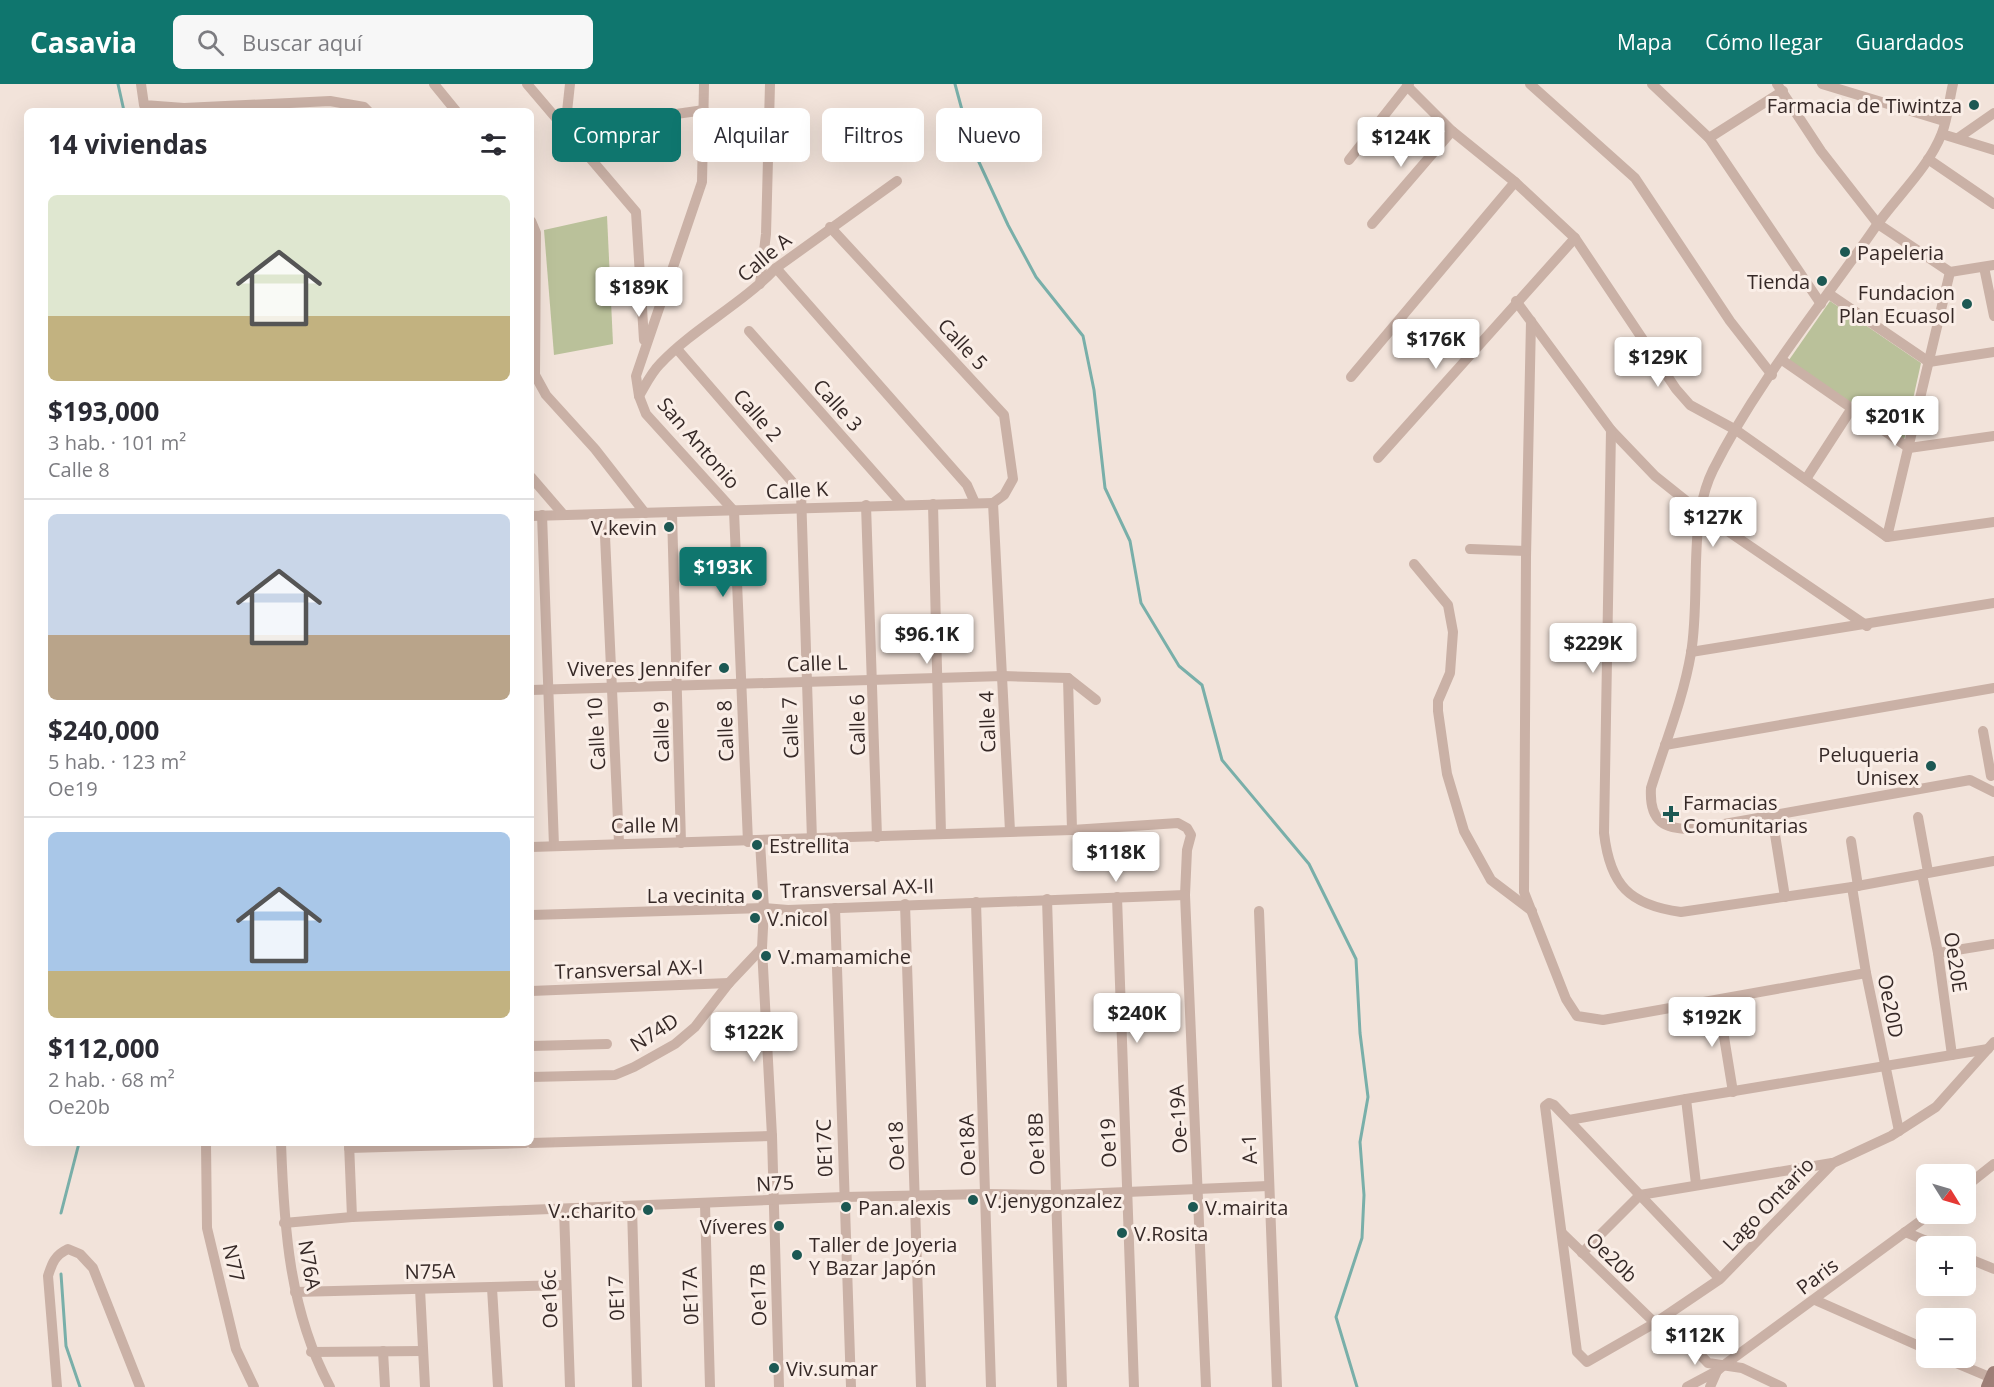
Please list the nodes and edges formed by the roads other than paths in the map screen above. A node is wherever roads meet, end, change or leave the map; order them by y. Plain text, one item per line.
1 (141, 84) edge
2 (434, 84) edge
3 (527, 84) edge
4 (570, 84) edge
5 (705, 84) edge
6 (770, 84) edge
7 (1530, 84) edge
8 (1652, 84) edge
9 (1822, 84) edge
10 (1953, 84) edge
11 (1408, 85) edge
12 (1780, 88) edge
13 (330, 106) edge
14 (174, 108) edge
15 (277, 108) edge
16 (365, 108) edge
17 (454, 108) edge
18 (567, 108) edge
19 (704, 108) edge
20 (1994, 113) edge
21 (552, 114) edge
22 (1944, 121) junction
23 (1452, 131) junction
24 (1942, 134) junction
25 (1709, 138) junction
26 (1958, 138) junction
27 (1994, 150) edge
28 (1928, 159) junction
29 (1348, 160) dead end
30 (593, 162) edge
31 (703, 162) edge
32 (897, 181) dead end
33 (1515, 182) junction
34 (1994, 204) edge
35 (1372, 224) dead end
36 (1878, 224) junction
37 (830, 227) junction
38 (534, 228) edge
39 (1575, 238) junction
40 (1989, 266) edge
41 (776, 268) junction
42 (1950, 272) junction
43 (760, 285) junction
44 (1829, 294) junction
45 (1516, 301) junction
46 (1821, 304) junction
47 (1994, 316) edge
48 (1531, 321) junction
49 (534, 328) edge
50 (749, 331) dead end
51 (644, 346) junction
52 (677, 349) junction
53 (1994, 352) edge
54 (641, 358) junction
55 (1782, 360) junction
56 (1929, 363) junction
57 (658, 366) junction
58 (1772, 375) junction
59 (534, 377) edge
60 (1351, 377) dead end
61 (639, 396) junction
62 (1852, 408) junction
63 (1611, 430) junction
64 (1736, 430) junction
65 (1994, 436) edge
66 (1910, 448) junction
67 (1378, 458) dead end
68 (1806, 479) junction
69 (534, 480) edge
70 (901, 503) junction
71 (975, 503) junction
72 (993, 503) junction
73 (933, 504) junction
74 (866, 505) junction
75 (801, 508) junction
76 (734, 511) junction
77 (1700, 512) junction
78 (562, 513) junction
79 (645, 513) junction
80 (672, 513) junction
81 (604, 514) junction
82 (537, 516) edge
83 (1994, 522) edge
84 (1887, 537) junction
85 (1470, 549) dead end
86 (1526, 550) junction
87 (1414, 564) dead end
88 (1994, 603) edge
89 (1867, 626) junction
90 (1691, 652) junction
91 (1003, 676) junction
92 (1068, 678) junction
93 (874, 679) junction
94 (936, 679) junction
95 (741, 682) junction
96 (807, 683) junction
97 (678, 685) junction
98 (611, 687) junction
99 (1994, 688) edge
100 (547, 689) junction
101 (534, 690) edge
102 (1096, 700) dead end
103 (1983, 731) dead end
104 (1665, 745) junction
105 (1992, 776) edge
106 (1970, 780) junction
107 (1994, 792) edge
108 (1772, 816) junction
109 (1918, 817) dead end
110 (1072, 830) junction
111 (1010, 831) junction
112 (941, 834) junction
113 (877, 837) junction
114 (812, 840) junction
115 (1851, 841) dead end
116 (748, 842) junction
117 (760, 842) junction
118 (620, 843) junction
119 (681, 843) junction
120 (554, 846) junction
121 (534, 848) edge
122 (1994, 861) edge
123 (1925, 873) junction
124 (1855, 886) junction
125 (1185, 895) junction
126 (1117, 897) junction
127 (1785, 897) junction
128 (1047, 899) junction
129 (976, 902) junction
130 (905, 904) junction
131 (764, 908) junction
132 (835, 908) junction
133 (1259, 911) dead end
134 (1532, 911) junction
135 (534, 915) edge
136 (1994, 944) edge
137 (762, 948) junction
138 (1938, 953) junction
139 (1866, 973) junction
140 (729, 983) junction
141 (534, 991) edge
142 (1718, 1000) junction
143 (607, 1044) dead end
144 (534, 1046) edge
145 (1991, 1046) edge
146 (1952, 1055) junction
147 (1884, 1066) junction
148 (534, 1077) edge
149 (1733, 1092) junction
150 (1686, 1100) junction
151 (1569, 1119) junction
152 (1899, 1131) junction
153 (772, 1136) junction
154 (534, 1143) edge
155 (206, 1146) edge
156 (281, 1146) edge
157 (349, 1146) edge
158 (1833, 1163) junction
159 (1994, 1164) edge
160 (1976, 1178) edge
161 (1696, 1184) junction
162 (1268, 1186) junction
163 (1128, 1191) junction
164 (1199, 1191) junction
165 (987, 1194) junction
166 (916, 1195) junction
167 (1056, 1195) junction
168 (1640, 1195) junction
169 (844, 1197) junction
170 (773, 1201) junction
171 (705, 1204) junction
172 (632, 1207) junction
173 (564, 1210) junction
174 (352, 1217) junction
175 (284, 1223) junction
176 (1916, 1224) edge
177 (1905, 1232) junction
178 (1562, 1233) junction
179 (1916, 1236) edge
180 (1582, 1253) junction
181 (1976, 1262) edge
182 (1994, 1269) edge
183 (1720, 1279) junction
184 (566, 1285) junction
185 (492, 1288) junction
186 (420, 1290) junction
187 (295, 1292) junction
188 (1815, 1300) junction
189 (1659, 1326) junction
190 (1916, 1345) edge
191 (382, 1351) junction
192 (422, 1351) junction
193 (311, 1352) junction
194 (1721, 1368) junction
195 (1967, 1368) edge
196 (1992, 1379) edge
197 (57, 1387) edge
198 (140, 1387) edge
199 (254, 1387) edge
200 (330, 1387) edge
201 (385, 1387) edge
202 (425, 1387) edge
203 (498, 1387) edge
204 (570, 1387) edge
205 (637, 1387) edge
206 (710, 1387) edge
207 (779, 1387) edge
208 (851, 1387) edge
209 (921, 1387) edge
210 (991, 1387) edge
211 (1062, 1387) edge
212 (1134, 1387) edge
213 (1206, 1387) edge
214 (1276, 1387) edge
215 (1687, 1387) edge
216 (1710, 1387) edge
217 (1782, 1387) edge

1 - 14 street
2 - 17 street
3 - 21 street
4 - 18 street
5 - 19 street, San Antonio
6 - 43 street
7 - 58 street
8 - 25 street
9 - 22 street
10 - 22 street
11 - 23 street
11 - 29 street
12 - 25 street
12 - 36 street
13 - 15 street
13 - 16 street
20 - 26 street
22 - 24 street
23 - 33 street
23 - 35 street
24 - 26 street
24 - 28 street
25 - 46 street
26 - 27 street
28 - 34 street
28 - 36 street
30 - 51 street
31 - 51 street, San Antonio
32 - 37 street, Calle A
33 - 39 street
33 - 60 street
36 - 42 street
36 - 44 street
37 - 41 street, Calle A
37 - 72 street, Calle 5
38 - 49 street
39 - 45 street
39 - 64 street
40 - 42 street
40 - 47 street
41 - 43 street, Calle A
41 - 71 street
42 - 56 street
43 - 52 street, Calle A
44 - 46 street
44 - 56 street
45 - 48 street
45 - 67 street
46 - 55 street
48 - 63 street
48 - 86 street
50 - 70 street, Calle 3
51 - 54 street, San Antonio
52 - 57 street, Calle A
52 - 75 street, Calle 2
53 - 56 street
54 - 57 street
54 - 61 street, San Antonio
55 - 58 street
55 - 62 street
56 - 66 street
57 - 61 street, Calle A
58 - 64 street
59 - 79 street
61 - 76 street, San Antonio
62 - 66 street
62 - 68 street
63 - 77 street
63 - 127 street
64 - 68 street
64 - 77 street
65 - 66 street
66 - 84 street
68 - 84 street
69 - 78 street
70 - 73 street, Calle K
70 - 74 street, Calle K
71 - 72 street, Calle K
71 - 73 street, Calle K
72 - 91 street, Calle 4
73 - 94 street
74 - 75 street, Calle K
74 - 93 street, Calle 6
75 - 76 street, Calle K
75 - 96 street, Calle 7
76 - 80 street, Calle K
76 - 95 street, Calle 8
77 - 89 street
77 - 90 street
78 - 81 street, Calle K
78 - 82 street, Calle K
79 - 80 street, Calle K
79 - 81 street, Calle K
80 - 97 street, Calle 9
81 - 98 street, Calle 10
82 - 100 street
83 - 84 street
85 - 86 street
86 - 134 street
87 - 134 street
88 - 89 street
89 - 90 street
90 - 104 street
91 - 92 street, Calle L
91 - 94 street, Calle L
91 - 111 street, Calle 4
92 - 102 street
92 - 110 street
93 - 94 street, Calle L
93 - 96 street, Calle L
93 - 113 street, Calle 6
94 - 112 street
95 - 96 street, Calle L
95 - 97 street, Calle L
95 - 116 street, Calle 8
96 - 114 street, Calle 7
97 - 98 street, Calle L
97 - 119 street, Calle 9
98 - 100 street, Calle L
98 - 118 street, Calle 10
99 - 104 street
100 - 101 street, Calle L
100 - 120 street
103 - 105 street
104 - 108 street
105 - 106 street
106 - 107 street
106 - 108 street
108 - 127 street
109 - 123 street, Oe20E
110 - 111 street
110 - 125 street, Oe-19A
111 - 112 street
112 - 113 street
113 - 114 street
114 - 117 street
115 - 124 street, Oe20D
116 - 117 street, Calle M
116 - 119 street, Calle M
117 - 131 street, Oe17B
118 - 119 street, Calle M
118 - 120 street, Calle M
120 - 121 street, Calle M
122 - 123 street
123 - 124 street
123 - 138 street, Oe20E
124 - 127 street
124 - 139 street, Oe20D
125 - 126 street, Transversal AX-II
125 - 164 street, Oe-19A
126 - 128 street, Transversal AX-II
126 - 163 street, Oe19
128 - 129 street, Transversal AX-II
128 - 167 street, Oe18B
129 - 130 street, Transversal AX-II
129 - 165 street, Oe18A
130 - 132 street, Transversal AX-II
130 - 166 street, Oe18
131 - 132 street, Transversal AX-II
131 - 135 street, Transversal AX-II
131 - 137 street, Oe17B
132 - 169 street, 0E17C
133 - 162 street, A-1
134 - 142 street
136 - 138 street
137 - 140 street, N74D
137 - 153 street, Oe17B
138 - 146 street, Oe20E
139 - 142 street
139 - 147 street, Oe20D
140 - 141 street, Transversal AX-I
140 - 148 street, N74D
142 - 149 street
143 - 144 street
145 - 146 street
145 - 152 street, Lago Ontario
146 - 147 street
147 - 149 street
147 - 152 street, Oe20D
149 - 150 street
150 - 151 street
150 - 161 street
151 - 168 street
151 - 178 street
152 - 158 street, Lago Ontario
153 - 154 street
153 - 170 street, Oe17B
155 - 199 street, N77
156 - 175 street, N76A
157 - 174 street
158 - 161 street
158 - 183 street, Lago Ontario
159 - 160 street
161 - 168 street
162 - 164 street, N75
162 - 214 street, A-1
163 - 164 street, N75
163 - 167 street, N75
163 - 212 street, Oe19
164 - 213 street, Oe-19A
165 - 166 street, N75
165 - 167 street, N75
165 - 210 street, Oe18A
166 - 169 street, N75
166 - 209 street, Oe18
167 - 211 street, Oe18B
168 - 180 street
168 - 183 street
169 - 170 street, N75
169 - 208 street, 0E17C
170 - 171 street, N75
170 - 207 street, Oe17B
171 - 172 street, N75
171 - 206 street, 0E17A
172 - 173 street, N75
172 - 205 street, 0E17
173 - 174 street, N75
173 - 184 street, Oe16c
174 - 175 street, N75
175 - 187 street, N76A
176 - 177 street, Paris
177 - 179 street
177 - 188 street, Paris
178 - 180 street, Oe20b
178 - 189 street, Lago Ontario
180 - 189 street, Oe20b
181 - 182 street
183 - 189 street, Lago Ontario
184 - 185 street, N75A
184 - 204 street, Oe16c
185 - 186 street, N75A
185 - 203 street
186 - 187 street, N75A
186 - 192 street
187 - 193 street, N76A
188 - 190 street
188 - 194 street, Paris
189 - 194 street, Oe20b
191 - 192 street
191 - 193 street
191 - 201 street
192 - 202 street
193 - 200 street, N76A
194 - 215 street, Paris
194 - 216 street
194 - 217 street
195 - 196 street
197 - 198 street

